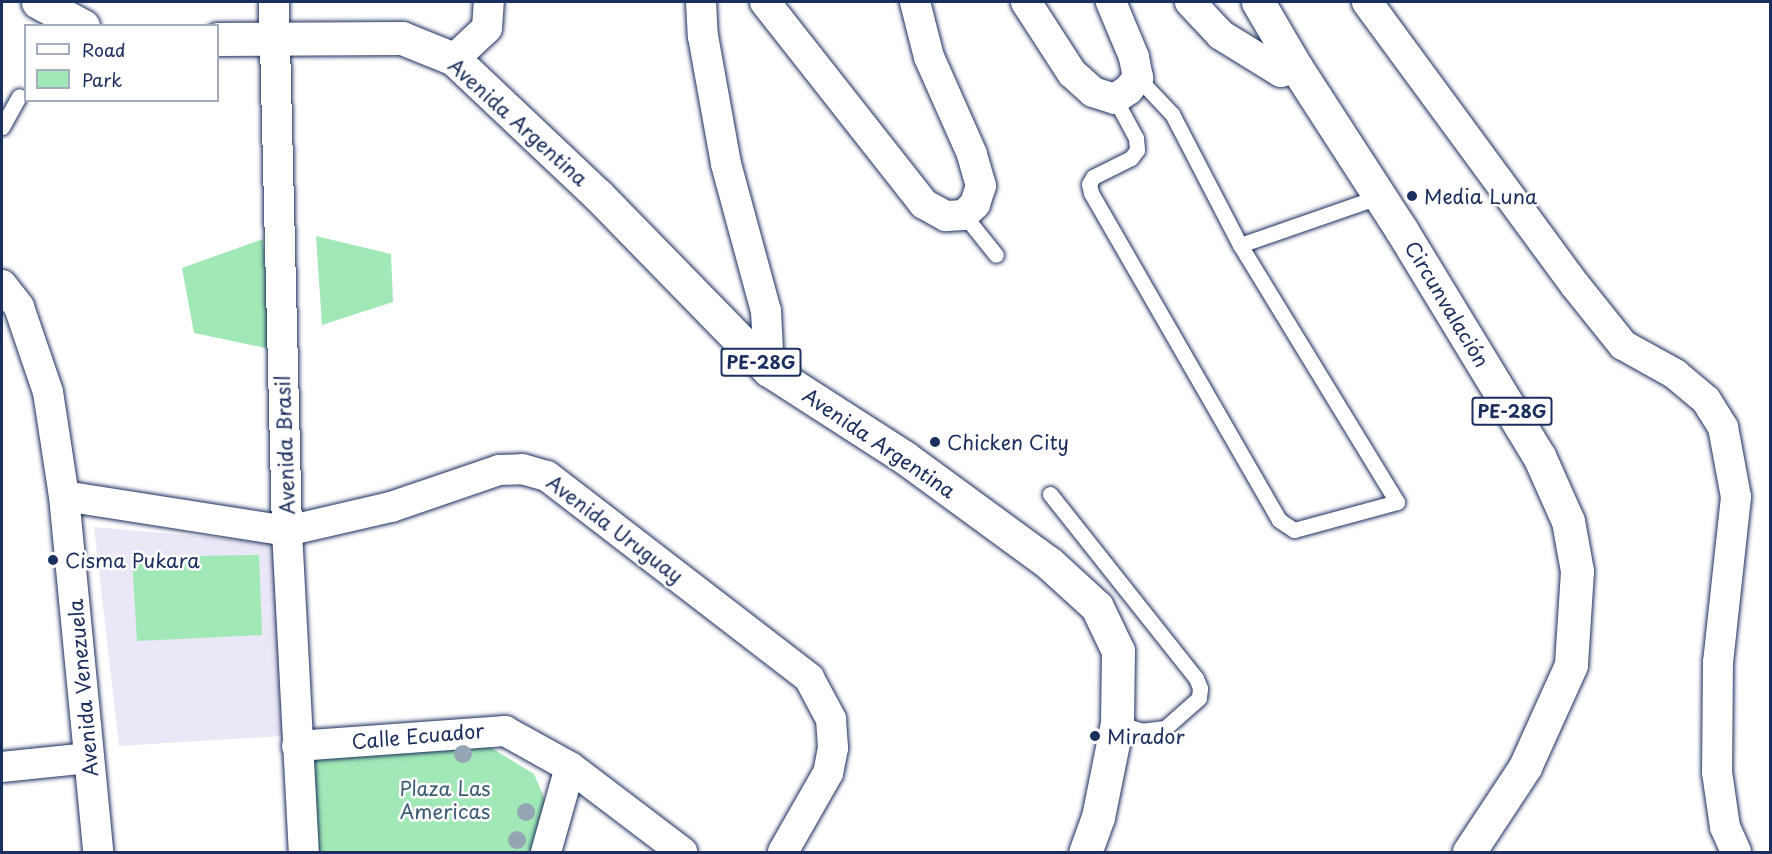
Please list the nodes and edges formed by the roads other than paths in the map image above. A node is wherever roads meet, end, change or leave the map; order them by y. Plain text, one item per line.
1 (38, 2) edge
2 (274, 2) edge
3 (489, 2) edge
4 (701, 2) edge
5 (765, 2) edge
6 (915, 2) edge
7 (1026, 2) edge
8 (1111, 2) edge
9 (1190, 2) edge
10 (1258, 2) edge
11 (1367, 2) edge
12 (79, 24) edge
13 (273, 37) junction
14 (219, 39) edge
15 (454, 60) junction
16 (1296, 67) junction
17 (1138, 78) junction
18 (19, 96) dead end
19 (1115, 99) junction
20 (2, 127) edge
21 (1366, 201) dead end
22 (964, 216) junction
23 (1240, 245) junction
24 (996, 255) dead end
25 (2, 285) edge
26 (769, 370) junction
27 (1050, 494) dead end
28 (64, 496) junction
29 (287, 531) junction
30 (1117, 723) junction
31 (297, 746) junction
32 (89, 758) junction
33 (2, 767) edge
34 (570, 767) junction
35 (98, 852) edge
36 (304, 852) edge
37 (546, 852) edge
38 (682, 852) edge
39 (783, 852) edge
40 (1085, 852) edge
41 (1469, 852) edge
42 (1736, 852) edge

1 - 12 highway
2 - 13 street, Avenida Brasil
3 - 15 street
4 - 26 street
5 - 22 street
6 - 22 street
7 - 19 street
8 - 17 street
9 - 16 street
10 - 16 highway, Circunvalación / PE-28G
11 - 42 street
13 - 14 highway, Avenida Argentina / PE-28G
13 - 15 highway, Avenida Argentina / PE-28G
13 - 29 street, Avenida Brasil
15 - 26 highway, Avenida Argentina / PE-28G
16 - 41 highway, Circunvalación / PE-28G
17 - 19 street
17 - 23 lane
18 - 20 lane
19 - 23 lane
21 - 23 lane
22 - 24 lane
25 - 28 street, Avenida Venezuela
26 - 30 highway, Avenida Argentina / PE-28G
27 - 30 lane
28 - 29 street, Avenida Uruguay
28 - 32 street, Avenida Venezuela
29 - 31 street, Avenida Brasil
29 - 39 street, Avenida Uruguay
30 - 40 highway, Avenida Argentina / PE-28G
31 - 34 street, Calle Ecuador
31 - 36 street, Avenida Brasil
32 - 33 street
32 - 35 street, Avenida Venezuela
34 - 37 street
34 - 38 street, Calle Ecuador

